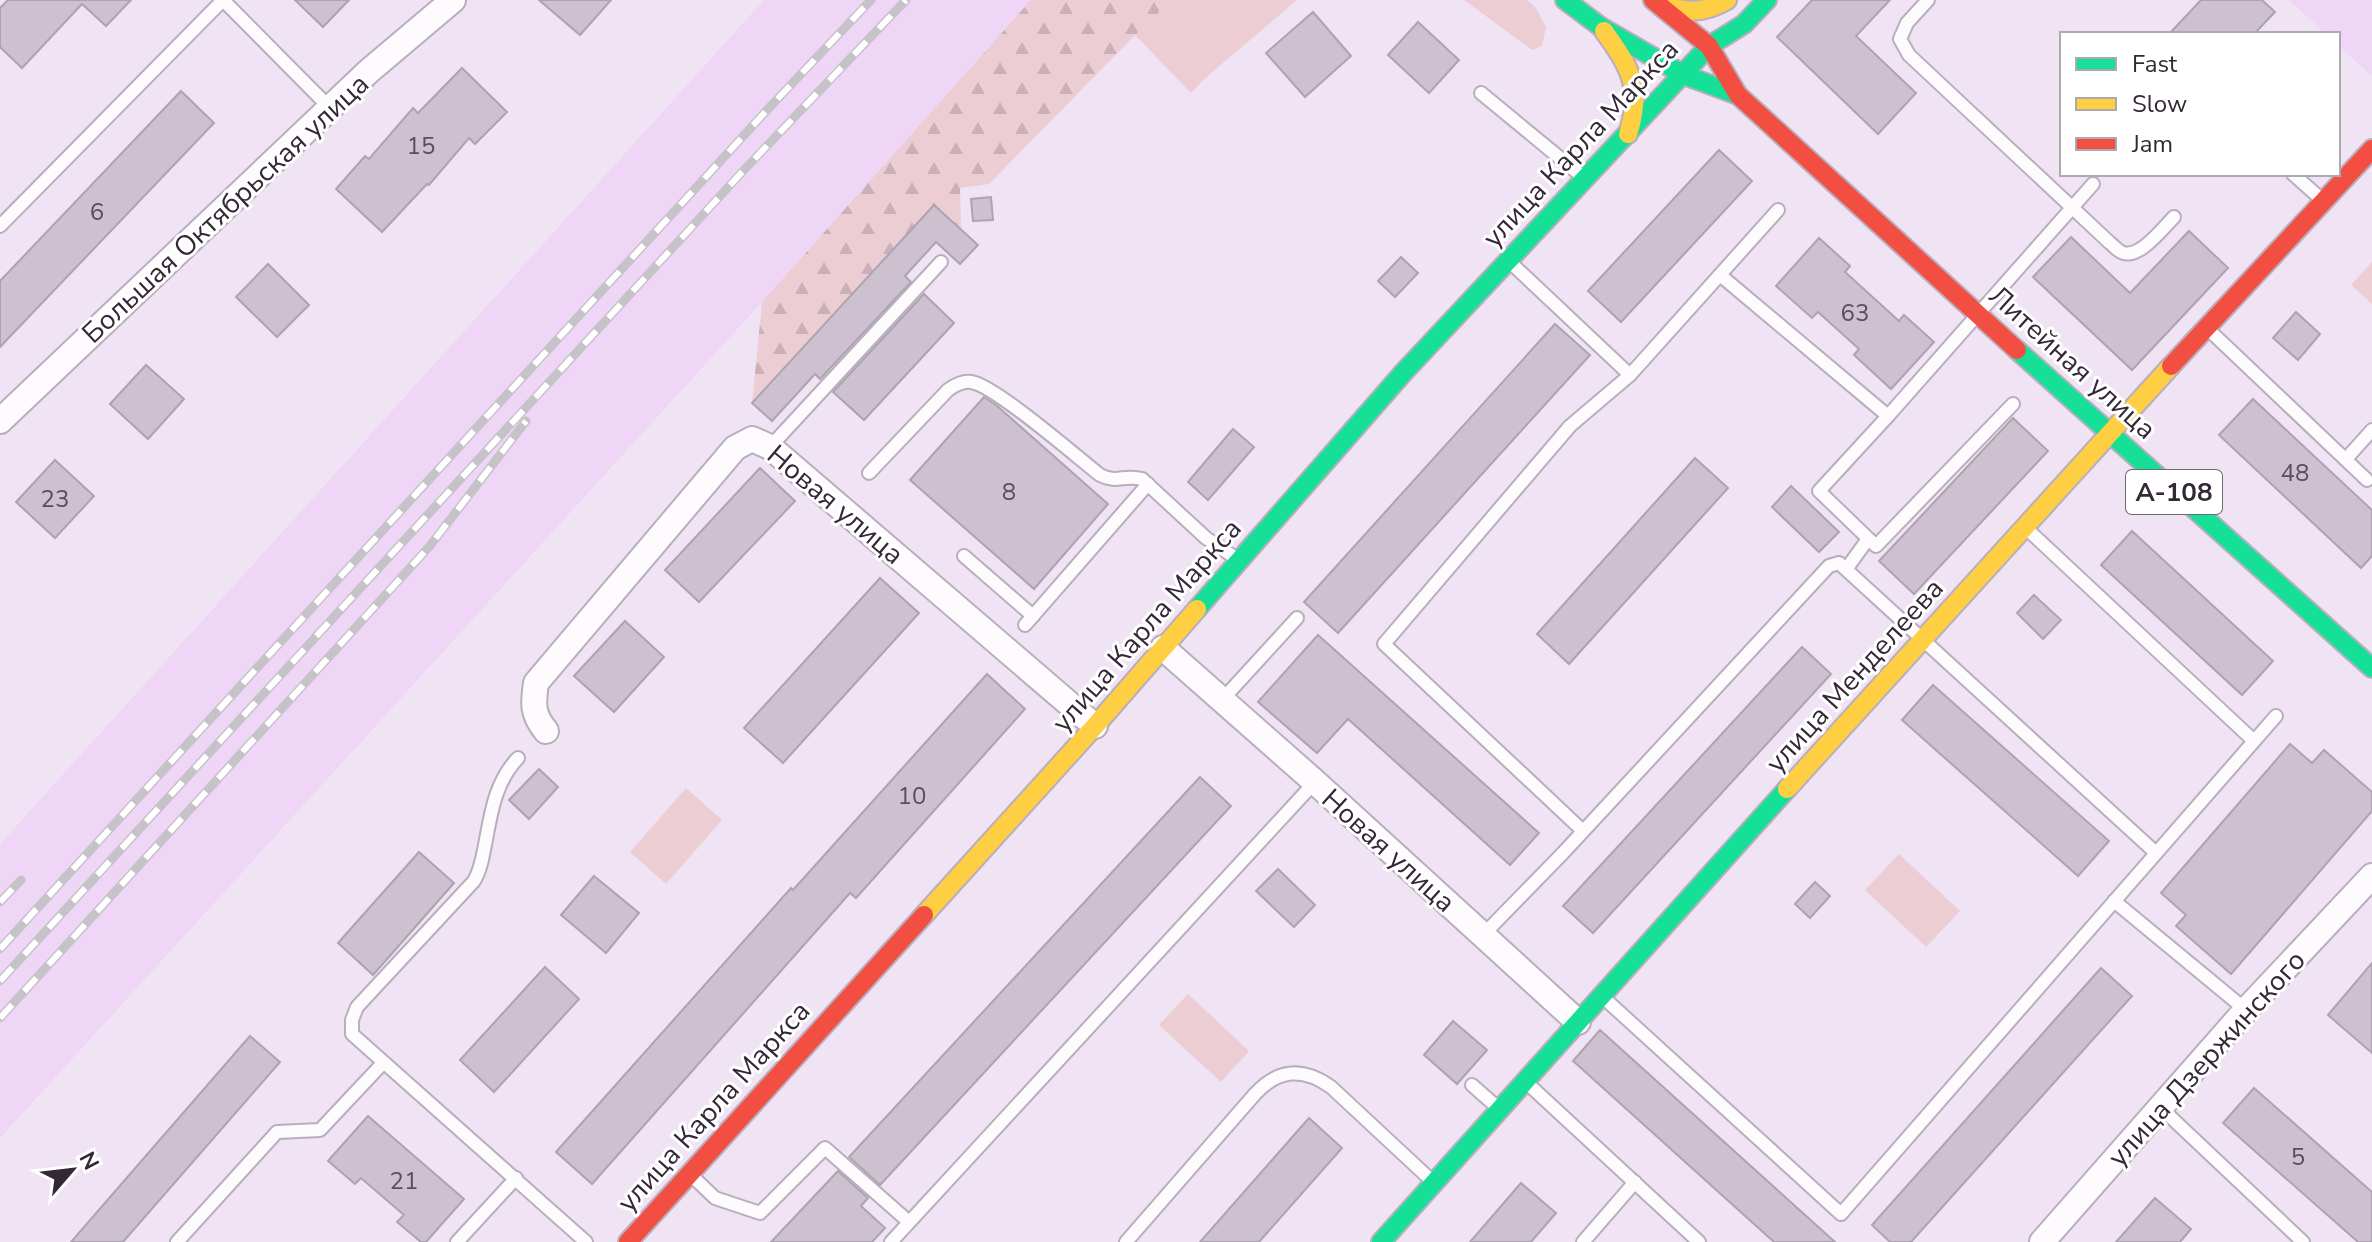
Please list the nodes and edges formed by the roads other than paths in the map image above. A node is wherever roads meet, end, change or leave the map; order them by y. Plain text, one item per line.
1 (223, 0) edge
2 (453, 0) edge
3 (1726, 0) edge
4 (1767, 0) edge
5 (1928, 0) edge
6 (1655, 1) edge
7 (1567, 2) edge
8 (1601, 27) junction
9 (1709, 46) junction
10 (1684, 75) junction
11 (1481, 93) dead end
12 (1738, 95) junction
13 (330, 108) junction
14 (1628, 134) junction
15 (2372, 149) edge
16 (2295, 176) edge
17 (1585, 179) junction
18 (2093, 184) dead end
19 (2324, 201) junction
20 (2072, 207) junction
21 (1778, 210) dead end
22 (2174, 217) dead end
23 (0, 226) edge
24 (1509, 261) junction
25 (941, 262) dead end
26 (1720, 275) junction
27 (1978, 314) junction
28 (2206, 328) junction
29 (1630, 375) junction
30 (2013, 404) dead end
31 (1888, 416) junction
32 (0, 420) edge
33 (2372, 430) edge
34 (2109, 433) junction
35 (770, 447) junction
36 (2346, 459) junction
37 (869, 473) dead end
38 (2367, 480) dead end
39 (1148, 484) junction
40 (2024, 527) junction
41 (1868, 539) junction
42 (964, 556) dead end
43 (1240, 561) junction
44 (1847, 568) junction
45 (1297, 618) dead end
46 (1923, 640) junction
47 (1163, 648) junction
48 (2372, 668) edge
49 (1222, 700) junction
50 (2276, 716) dead end
51 (1095, 726) junction
52 (546, 731) dead end
53 (2254, 741) junction
54 (518, 758) dead end
55 (1315, 782) junction
56 (1583, 831) junction
57 (2156, 853) junction
58 (2372, 876) edge
59 (2114, 901) junction
60 (1483, 935) junction
61 (1602, 997) junction
62 (2246, 1010) junction
63 (1578, 1022) junction
64 (383, 1063) junction
65 (1526, 1082) junction
66 (1472, 1085) dead end
67 (2161, 1108) junction
68 (1500, 1110) junction
69 (689, 1173) junction
70 (516, 1178) junction
71 (1635, 1182) junction
72 (1434, 1184) junction
73 (909, 1222) junction
74 (177, 1242) edge
75 (457, 1242) edge
76 (586, 1242) edge
77 (628, 1242) edge
78 (891, 1242) edge
79 (1126, 1242) edge
80 (1381, 1242) edge
81 (1583, 1242) edge
82 (1699, 1242) edge
83 (2042, 1242) edge
84 (2303, 1242) edge

1 - 13 lane
1 - 23 lane
2 - 13 street, Большая Октябрьская улица
3 - 6 main road, улица Карла Маркса
3 - 9 main road, улица Карла Маркса
4 - 9 main road, улица Карла Маркса
5 - 20 lane
6 - 9 main road, Литейная улица / А-108
7 - 8 main road, Литейная улица / А-108
8 - 10 main road, Литейная улица / А-108
8 - 14 main road, А-108
9 - 10 main road, улица Карла Маркса
9 - 12 main road, Литейная улица / А-108
10 - 12 main road, Литейная улица / А-108
10 - 14 main road, улица Карла Маркса
11 - 17 lane
12 - 27 main road, Литейная улица / А-108
13 - 32 street, Большая Октябрьская улица
14 - 17 main road, улица Карла Маркса
15 - 19 main road, улица Менделеева
16 - 19 lane
17 - 24 main road, улица Карла Маркса
18 - 20 lane
19 - 28 main road, улица Менделеева
20 - 22 lane
20 - 27 lane
21 - 26 lane
24 - 29 lane
24 - 43 main road, улица Карла Маркса
25 - 35 lane
26 - 29 lane
26 - 31 lane
27 - 31 lane
27 - 34 main road, Литейная улица / А-108
28 - 34 main road, улица Менделеева
28 - 36 lane
29 - 56 lane
30 - 41 lane
31 - 41 lane
33 - 36 lane
34 - 40 main road, улица Менделеева
34 - 48 main road, Литейная улица / А-108
35 - 51 street, Новая улица
35 - 52 street, Новая улица
36 - 38 lane
37 - 39 lane
39 - 42 lane
39 - 43 lane
40 - 46 main road, улица Менделеева
40 - 53 lane
41 - 44 lane
43 - 47 main road, улица Карла Маркса
44 - 46 lane
44 - 56 lane
45 - 49 lane
46 - 57 lane
46 - 61 main road, улица Менделеева
47 - 49 street, Новая улица
47 - 51 main road, улица Карла Маркса
49 - 55 street, Новая улица
50 - 53 lane
51 - 69 main road, улица Карла Маркса
53 - 57 lane
54 - 64 lane
55 - 60 street, Новая улица
55 - 73 lane
56 - 60 lane
57 - 59 lane
58 - 62 street, улица Дзержинского
59 - 61 lane
59 - 62 lane
60 - 63 street, Новая улица
61 - 63 main road, улица Менделеева
62 - 67 street, улица Дзержинского
63 - 65 main road, улица Менделеева
64 - 70 lane
64 - 74 lane
65 - 68 main road, улица Менделеева
65 - 71 lane
66 - 68 lane
67 - 83 street, улица Дзержинского
67 - 84 lane
68 - 72 main road, улица Менделеева
69 - 73 lane
69 - 77 main road, улица Карла Маркса
70 - 75 lane
70 - 76 lane
71 - 81 lane
71 - 82 lane
72 - 79 lane
72 - 80 main road, улица Менделеева
73 - 78 lane

